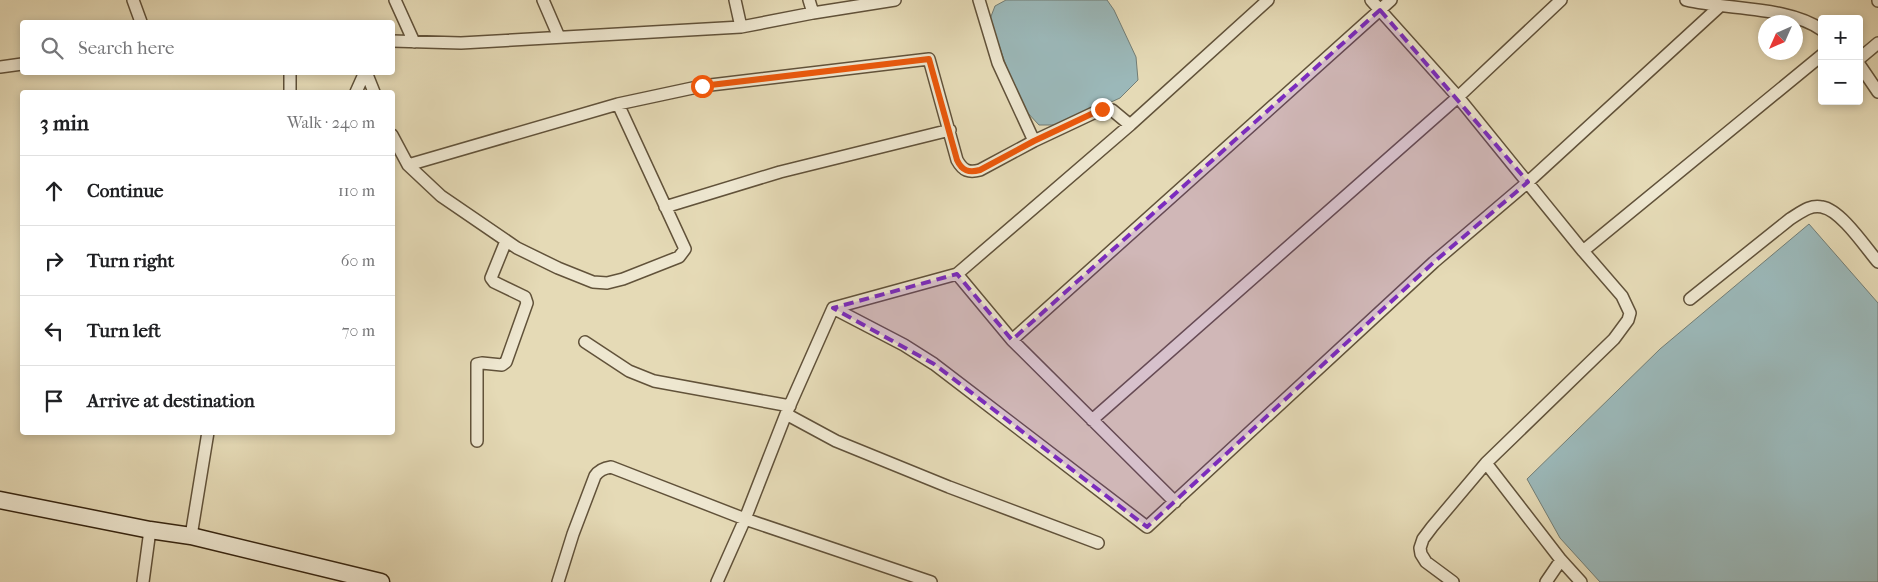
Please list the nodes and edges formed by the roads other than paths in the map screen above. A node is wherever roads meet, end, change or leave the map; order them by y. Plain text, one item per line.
1 (133, 0) edge
2 (395, 0) edge
3 (544, 0) edge
4 (734, 0) edge
5 (809, 0) edge
6 (895, 0) edge
7 (979, 0) edge
8 (1268, 0) edge
9 (1372, 0) edge
10 (1392, 0) edge
11 (1561, 0) edge
12 (1686, 0) edge
13 (1706, 2) edge
14 (1719, 7) junction
15 (1380, 10) junction
16 (813, 13) junction
17 (140, 20) edge
18 (741, 27) junction
19 (1818, 28) edge
20 (559, 37) junction
21 (395, 41) edge
22 (414, 42) junction
23 (1878, 43) edge
24 (1863, 55) edge
25 (1818, 58) edge
26 (20, 64) edge
27 (1, 66) edge
28 (1863, 70) edge
29 (290, 75) edge
30 (364, 75) edge
31 (367, 75) edge
32 (290, 90) edge
33 (357, 90) edge
34 (373, 90) edge
35 (1878, 92) edge
36 (1458, 98) junction
37 (618, 104) junction
38 (1130, 125) junction
39 (950, 130) junction
40 (395, 141) edge
41 (1034, 141) junction
42 (408, 165) junction
43 (1528, 182) junction
44 (665, 207) junction
45 (506, 241) junction
46 (1583, 251) junction
47 (1878, 262) edge
48 (957, 274) junction
49 (1690, 299) dead end
50 (833, 308) junction
51 (1012, 340) junction
52 (585, 342) dead end
53 (788, 410) junction
54 (1092, 420) junction
55 (208, 435) edge
56 (476, 441) dead end
57 (1486, 463) junction
58 (0, 500) edge
59 (1174, 502) junction
60 (745, 519) junction
61 (150, 530) junction
62 (191, 536) junction
63 (1098, 543) dead end
64 (1561, 560) junction
65 (144, 582) edge
66 (381, 582) edge
67 (558, 582) edge
68 (717, 582) edge
69 (931, 582) edge
70 (1453, 582) edge
71 (1546, 582) edge
72 (1581, 582) edge

1 - 17 street
2 - 22 street
3 - 20 street
4 - 18 street
5 - 16 street
6 - 16 street
7 - 41 street
8 - 38 street
9 - 15 street
10 - 15 street
11 - 36 street
12 - 13 street
13 - 14 street
14 - 19 street
14 - 43 street
15 - 36 street
15 - 51 street
16 - 18 street
18 - 20 street
20 - 22 street
21 - 22 street
23 - 24 street
25 - 46 street
26 - 27 street
28 - 35 street
29 - 32 street
30 - 33 street
31 - 34 street
36 - 43 street
36 - 54 street
37 - 39 street
37 - 42 street
37 - 44 street
38 - 41 street
38 - 48 street
39 - 41 street
39 - 44 street
40 - 42 street
42 - 45 street
43 - 46 street
43 - 59 street
44 - 45 street
45 - 56 street
46 - 57 street
47 - 49 street
48 - 50 street
48 - 51 street
50 - 53 street
50 - 59 street
51 - 54 street
52 - 53 street
53 - 60 street
53 - 63 street
54 - 59 street
55 - 62 street
57 - 64 street
57 - 70 street
58 - 61 main road
60 - 67 street
60 - 68 street
60 - 69 street
61 - 62 main road
61 - 65 street
62 - 66 main road
64 - 71 street
64 - 72 street

